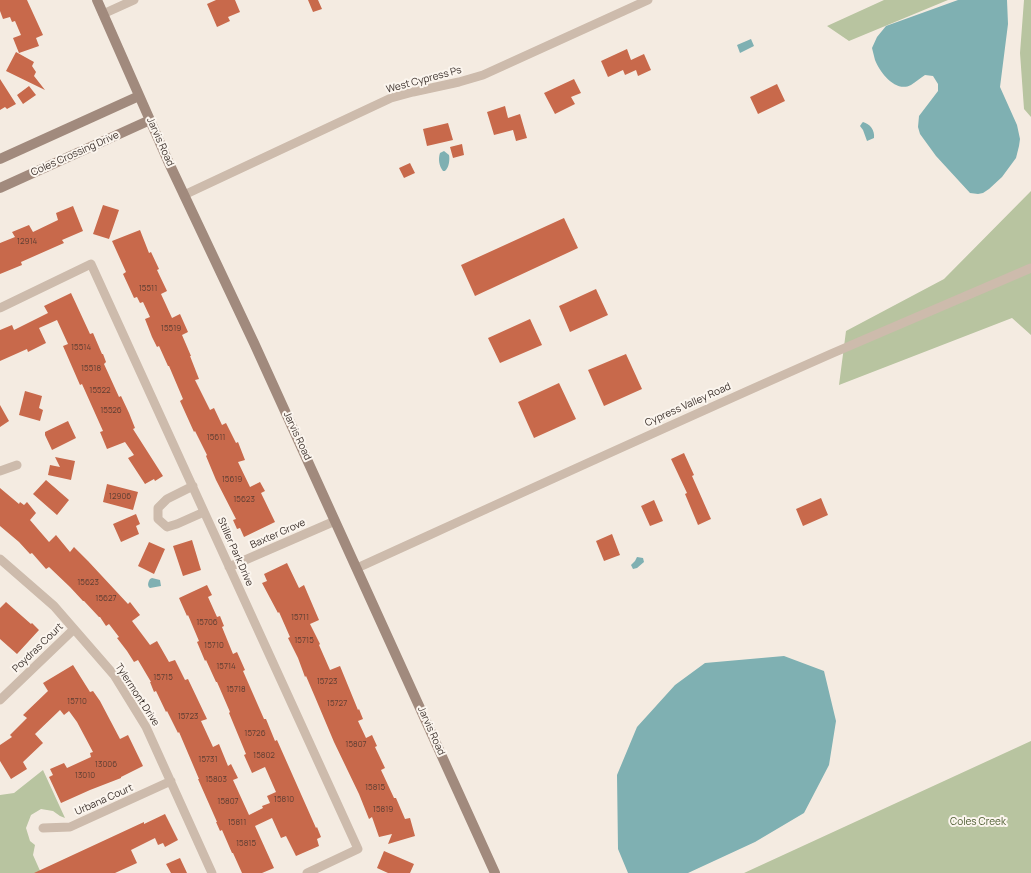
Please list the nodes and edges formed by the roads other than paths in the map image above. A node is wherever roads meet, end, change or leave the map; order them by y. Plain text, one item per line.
1 (97, 0) edge
2 (134, 0) edge
3 (648, 0) edge
4 (103, 14) junction
5 (138, 96) junction
6 (150, 120) junction
7 (0, 159) edge
8 (0, 188) edge
9 (184, 196) junction
10 (1031, 268) edge
11 (0, 308) edge
12 (17, 465) dead end
13 (0, 471) edge
14 (193, 486) junction
15 (204, 512) junction
16 (335, 520) junction
17 (0, 559) edge
18 (229, 567) junction
19 (357, 568) junction
20 (74, 629) junction
21 (0, 700) edge
22 (171, 781) junction
23 (43, 828) dead end
24 (212, 873) edge
25 (307, 873) edge
26 (495, 873) edge

1 - 4 street, Jarvis Road
2 - 4 street
3 - 9 street, West Cypress Ps
4 - 5 street, Jarvis Road
5 - 6 street, Jarvis Road
5 - 7 street
6 - 8 street, Coles Crossing Drive
6 - 9 street, Jarvis Road
9 - 16 street, Jarvis Road
10 - 19 street, Cypress Valley Road
11 - 14 street, Stiller Park Drive
12 - 13 street
14 - 15 street, Stiller Park Drive
14 - 15 street
15 - 18 street, Stiller Park Drive
16 - 18 street, Baxter Grove
16 - 19 street, Jarvis Road
17 - 20 street, Tylermont Drive
18 - 25 street, Stiller Park Drive
19 - 26 street, Jarvis Road
20 - 21 street, Poydras Court
20 - 22 street, Tylermont Drive
22 - 23 street, Urbana Court
22 - 24 street, Tylermont Drive

